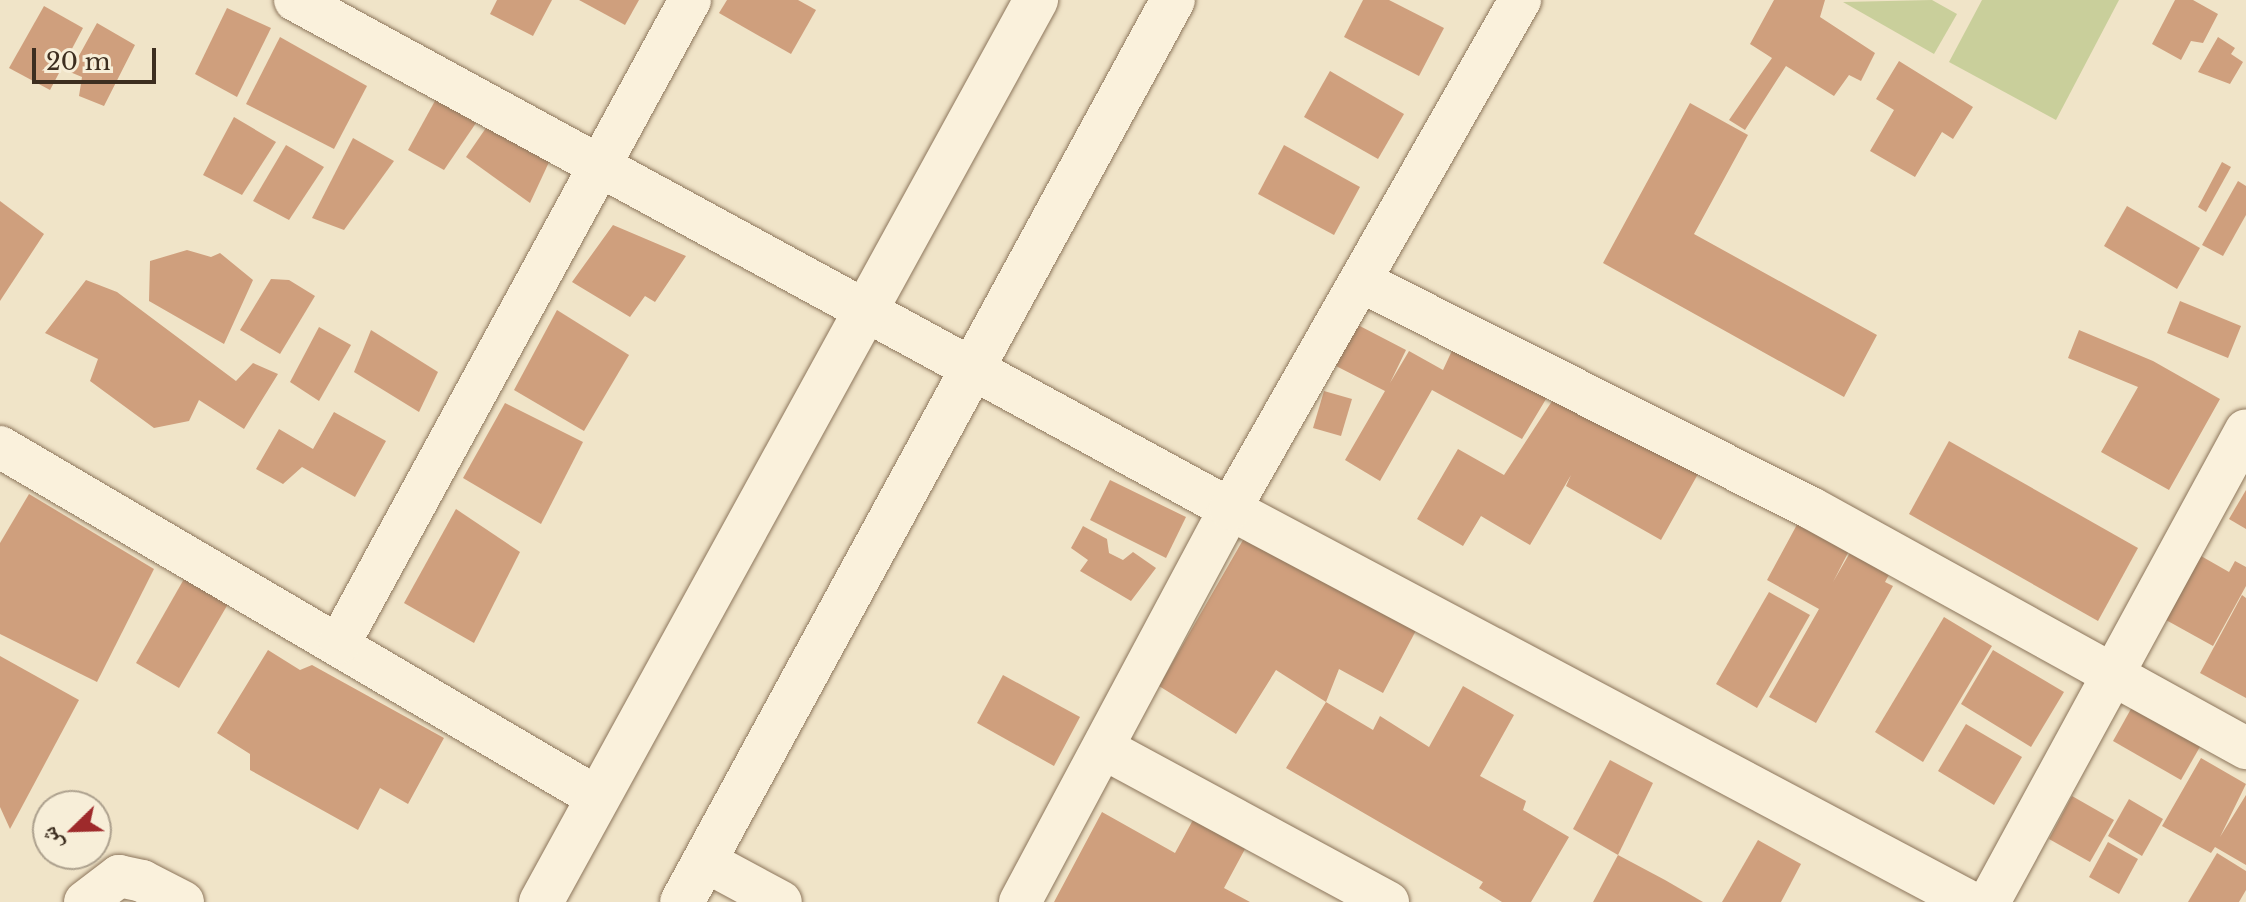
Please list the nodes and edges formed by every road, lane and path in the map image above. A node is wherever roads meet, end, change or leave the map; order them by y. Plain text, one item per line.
1 (295, 0) edge
2 (690, 0) edge
3 (1036, 0) edge
4 (1173, 0) edge
5 (1520, 0) edge
6 (600, 169) junction
7 (1360, 281) junction
8 (866, 310) junction
9 (973, 369) junction
10 (2246, 430) edge
11 (0, 447) edge
12 (1230, 509) junction
13 (340, 642) junction
14 (2113, 671) junction
15 (1103, 748) junction
16 (2246, 748) edge
17 (598, 798) junction
18 (705, 861) junction
19 (85, 902) edge
20 (183, 902) edge
21 (541, 902) edge
22 (682, 902) edge
23 (781, 902) edge
24 (1020, 902) edge
25 (1388, 902) edge
26 (1970, 902) edge
27 (1989, 902) edge

1 - 6 street
2 - 6 street
3 - 8 street
4 - 9 street
5 - 7 street
6 - 8 street
6 - 13 street
7 - 12 street
7 - 14 street
8 - 9 street
8 - 17 street
9 - 12 street
9 - 18 street
10 - 14 street
11 - 13 street
12 - 15 street
12 - 26 street
13 - 17 street
14 - 16 street
14 - 27 street
15 - 24 street
15 - 25 street
17 - 21 street
18 - 22 street
18 - 23 street
19 - 20 street

